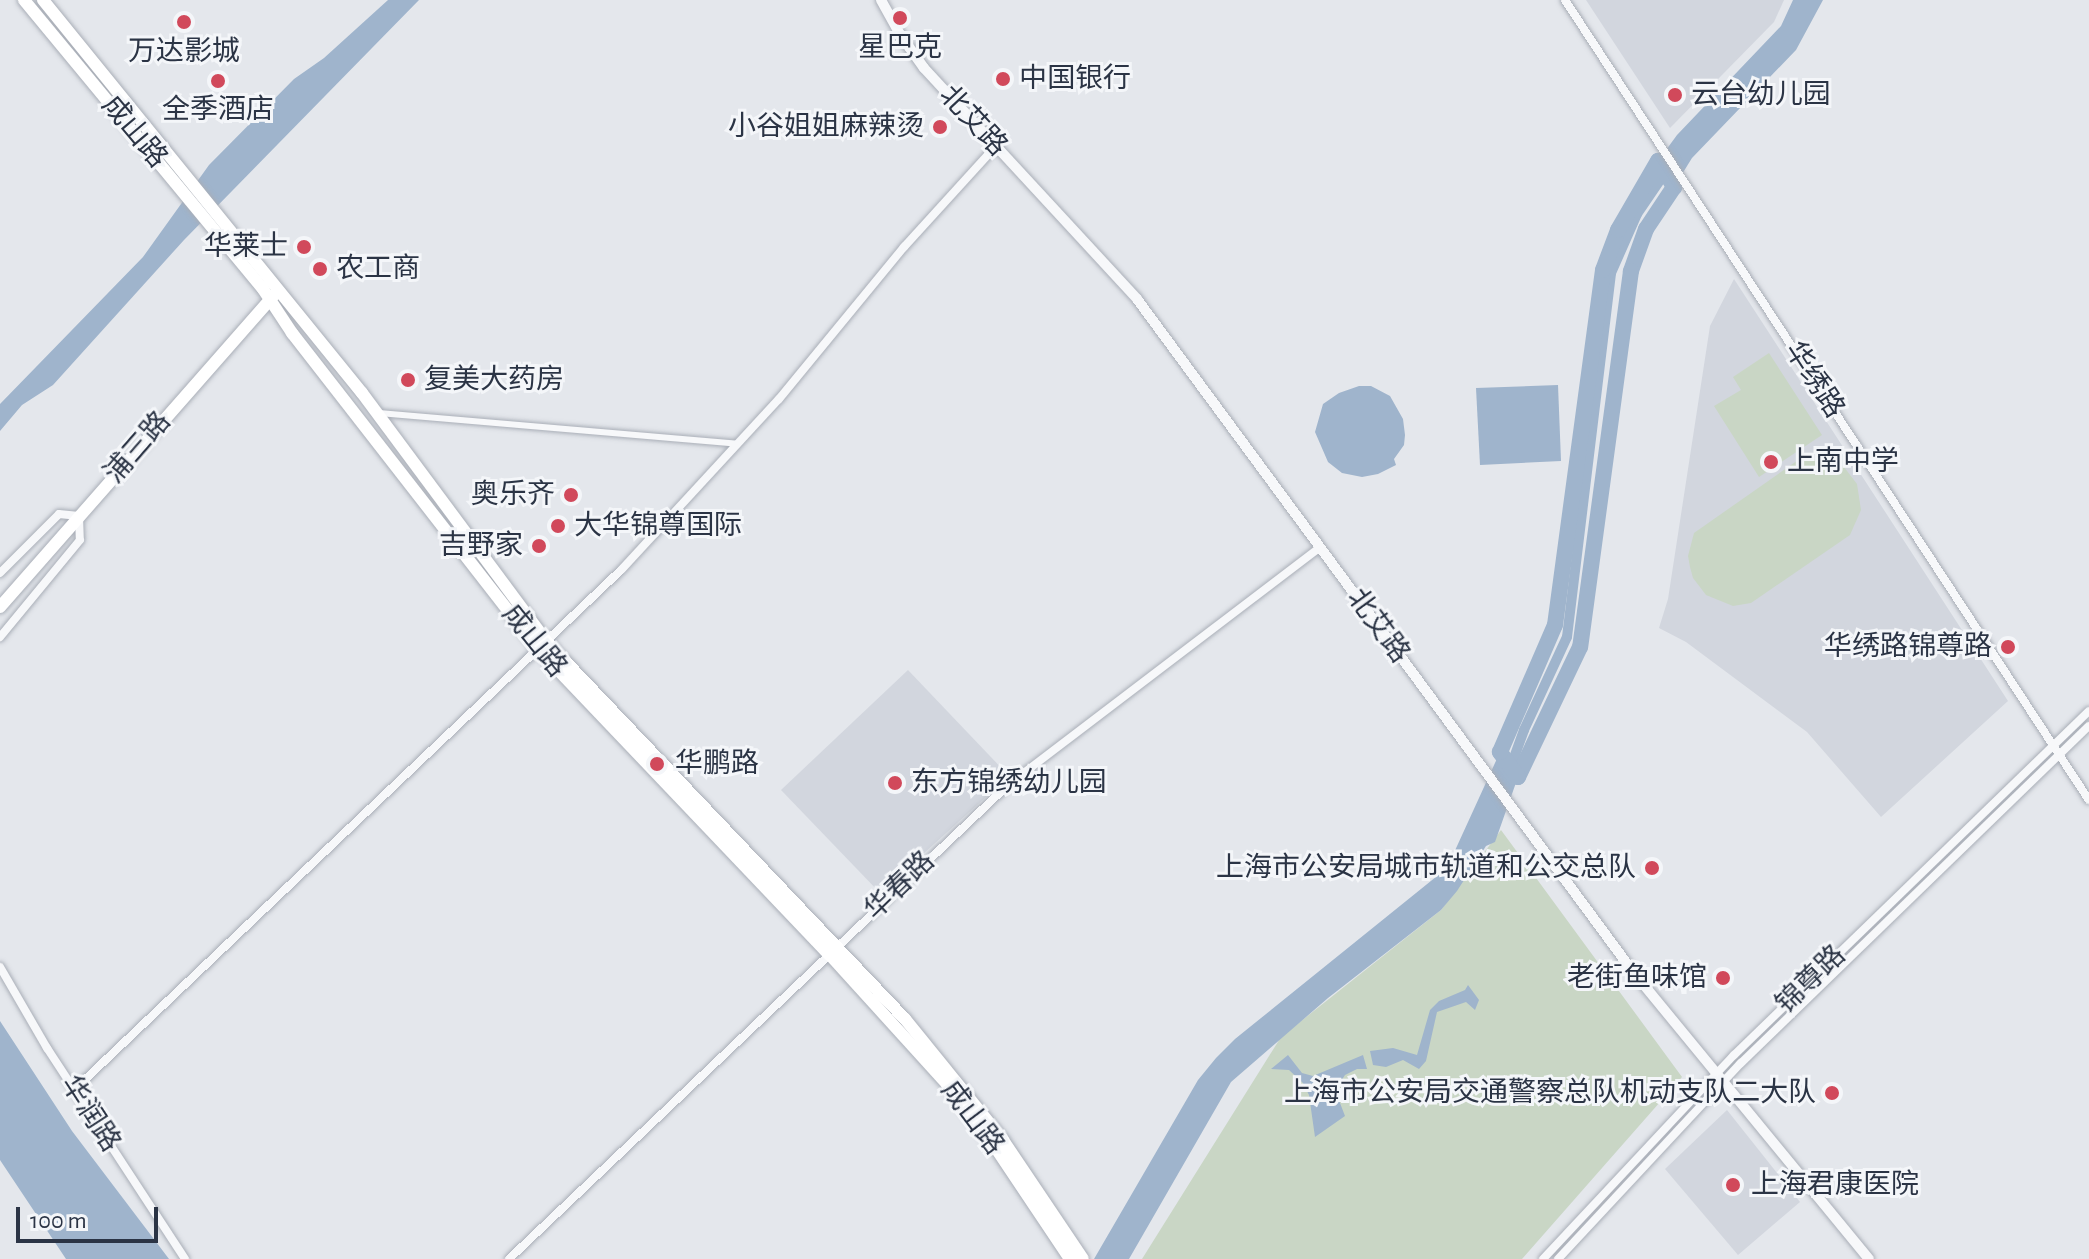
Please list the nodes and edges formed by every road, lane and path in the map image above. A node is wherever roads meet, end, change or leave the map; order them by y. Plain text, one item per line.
1 (24, 0) edge
2 (43, 0) edge
3 (881, 0) edge
4 (1565, 0) edge
5 (996, 146) junction
6 (182, 180) junction
7 (274, 295) junction
8 (377, 412) junction
9 (738, 444) junction
10 (79, 516) junction
11 (1319, 548) junction
12 (0, 573) edge
13 (0, 607) edge
14 (0, 637) edge
15 (543, 646) junction
16 (2089, 711) edge
17 (2089, 726) edge
18 (2054, 744) junction
19 (2060, 753) junction
20 (2089, 800) edge
21 (833, 950) junction
22 (0, 967) edge
23 (1718, 1078) junction
24 (74, 1090) junction
25 (185, 1259) edge
26 (509, 1259) edge
27 (1070, 1259) edge
28 (1083, 1259) edge
29 (1543, 1259) edge
30 (1558, 1259) edge
31 (1869, 1259) edge

1 - 6 main road, 成山路
2 - 6 main road, 成山路
3 - 5 street, 北艾路
4 - 18 street, 华绣路
5 - 9 street
5 - 11 street, 北艾路
6 - 7 main road, 成山路
7 - 8 main road, 成山路
7 - 10 main road, 浦三路
7 - 15 main road, 成山路
8 - 9 street
8 - 15 main road, 成山路
9 - 15 street
10 - 12 street
10 - 13 main road, 浦三路
10 - 14 street
11 - 21 street, 华春路
11 - 23 street, 北艾路
15 - 21 main road, 成山路
15 - 24 street
16 - 18 street, 锦尊路
17 - 19 street, 锦尊路
18 - 19 street, 华绣路
18 - 23 street, 锦尊路
19 - 20 street, 华绣路
19 - 23 street, 锦尊路
21 - 26 street, 华春路
21 - 27 main road, 成山路
21 - 28 main road, 成山路
22 - 24 street, 华润路
23 - 29 street, 锦尊路
23 - 30 street, 锦尊路
23 - 31 street, 北艾路
24 - 25 street, 华润路

